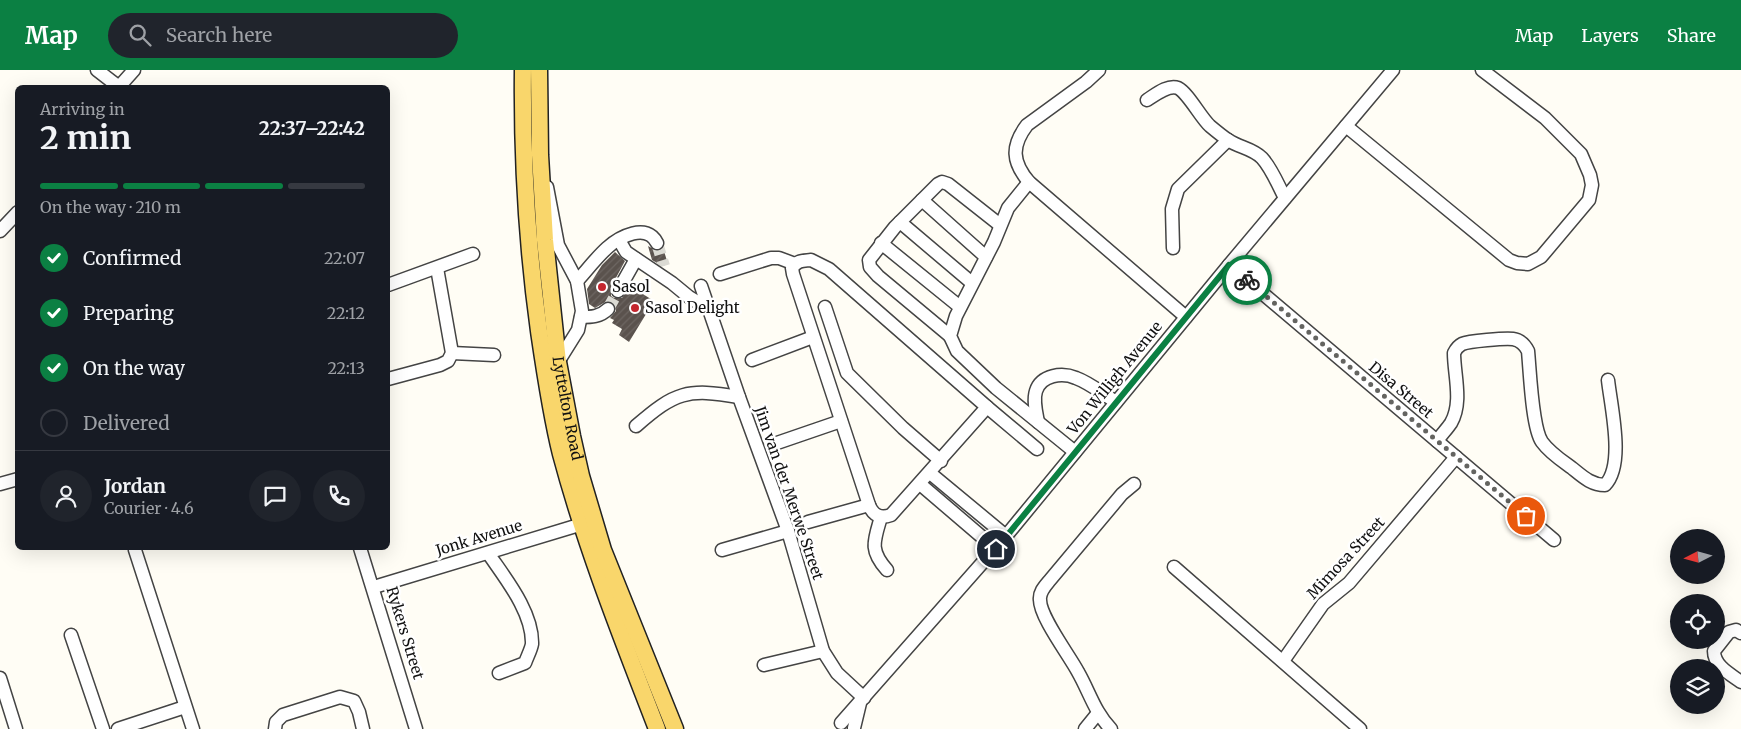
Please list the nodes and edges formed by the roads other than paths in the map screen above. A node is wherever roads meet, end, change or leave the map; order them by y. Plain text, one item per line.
1 (97, 70) edge
2 (134, 70) edge
3 (523, 70) edge
4 (539, 70) edge
5 (1099, 70) edge
6 (1393, 70) edge
7 (1482, 70) edge
8 (116, 85) edge
9 (121, 85) edge
10 (1146, 100) dead end
11 (1346, 126) junction
12 (1228, 140) junction
13 (540, 155) junction
14 (1029, 182) junction
15 (1285, 198) junction
16 (922, 200) junction
17 (15, 216) edge
18 (900, 222) junction
19 (1000, 225) junction
20 (6, 226) edge
21 (618, 240) junction
22 (657, 243) dead end
23 (881, 243) junction
24 (1173, 248) dead end
25 (473, 254) dead end
26 (986, 257) junction
27 (636, 259) junction
28 (795, 264) junction
29 (1229, 265) junction
30 (664, 266) tunnel mouth
31 (437, 268) junction
32 (720, 274) dead end
33 (667, 280) junction
34 (577, 281) junction
35 (972, 283) junction
36 (390, 284) edge
37 (702, 286) dead end
38 (618, 291) tunnel mouth
39 (825, 307) dead end
40 (960, 307) junction
41 (608, 309) tunnel mouth
42 (709, 309) junction
43 (582, 316) junction
44 (1186, 317) junction
45 (950, 336) junction
46 (813, 337) junction
47 (452, 353) junction
48 (494, 355) dead end
49 (752, 360) dead end
50 (558, 362) junction
51 (390, 378) edge
52 (1608, 380) dead end
53 (739, 397) junction
54 (1116, 402) junction
55 (987, 408) junction
56 (841, 421) junction
57 (1038, 422) junction
58 (636, 426) dead end
59 (1437, 441) junction
60 (774, 444) dead end
61 (1036, 449) dead end
62 (1075, 452) junction
63 (1456, 458) junction
64 (941, 461) junction
65 (930, 473) junction
66 (15, 480) edge
67 (0, 484) edge
68 (920, 484) junction
69 (1134, 484) dead end
70 (869, 505) junction
71 (881, 517) junction
72 (587, 522) junction
73 (808, 522) dead end
74 (788, 531) junction
75 (1006, 536) junction
76 (1554, 540) dead end
77 (996, 549) junction
78 (135, 550) dead end
79 (361, 550) edge
80 (722, 550) dead end
81 (488, 553) junction
82 (1174, 567) dead end
83 (887, 570) dead end
84 (374, 587) junction
85 (1741, 633) edge
86 (71, 635) dead end
87 (823, 652) junction
88 (1282, 661) junction
89 (764, 665) dead end
90 (499, 673) dead end
91 (0, 678) edge
92 (1741, 682) edge
93 (862, 701) junction
94 (185, 706) junction
95 (1098, 712) junction
96 (838, 726) edge
97 (16, 729) edge
98 (103, 729) edge
99 (118, 729) edge
100 (193, 729) edge
101 (275, 729) edge
102 (363, 729) edge
103 (416, 729) edge
104 (657, 729) edge
105 (675, 729) edge
106 (854, 729) edge
107 (1085, 729) edge
108 (1111, 729) edge
109 (1360, 729) edge

1 - 8 street
2 - 9 street
3 - 72 main road, Lyttelton Road
4 - 13 main road, Lyttelton Road
5 - 14 street
6 - 11 street, Von Willigh Avenue
7 - 11 street
10 - 12 street
11 - 15 street, Von Willigh Avenue
12 - 15 street
12 - 24 street
13 - 34 street
13 - 50 main road, Lyttelton Road
14 - 19 street
14 - 44 street
15 - 29 street, Von Willigh Avenue
16 - 18 street
16 - 19 street
16 - 26 street
17 - 20 street
18 - 23 street
18 - 35 street
19 - 26 street
21 - 22 street
21 - 27 street
21 - 34 street
23 - 40 street
23 - 45 street
25 - 31 street
26 - 35 street
27 - 33 street
27 - 38 street
28 - 32 street
28 - 46 street
28 - 55 street
29 - 44 street, Von Willigh Avenue
29 - 59 street, Disa Street
30 - 33 street
31 - 36 street
31 - 47 street
33 - 42 street
34 - 43 street
35 - 40 street
37 - 42 street, Jim van der Merwe Street
39 - 64 street
40 - 45 street
41 - 43 street
42 - 53 street, Jim van der Merwe Street
43 - 50 street
44 - 54 street, Von Willigh Avenue
45 - 57 street
46 - 49 street
46 - 56 street
47 - 48 street
47 - 51 street
50 - 72 main road, Lyttelton Road
52 - 59 street
53 - 58 street
53 - 74 street, Jim van der Merwe Street
54 - 57 street
54 - 62 street, Von Willigh Avenue
55 - 61 street
55 - 64 street
56 - 60 street
56 - 70 street
57 - 62 street
59 - 63 street, Disa Street
62 - 75 street, Von Willigh Avenue
63 - 76 street, Disa Street
63 - 88 street, Mimosa Street
64 - 65 street
65 - 68 street
65 - 75 street
66 - 67 street
68 - 71 street
68 - 77 street
69 - 95 street
70 - 71 street
70 - 73 street
71 - 83 street
72 - 81 street, Jonk Avenue
72 - 104 main road, Lyttelton Road
72 - 105 main road, Lyttelton Road
74 - 80 street
74 - 87 street, Jim van der Merwe Street
75 - 77 street, Von Willigh Avenue
77 - 93 street, Von Willigh Avenue
78 - 94 street
79 - 84 street, Rykers Street
81 - 84 street, Jonk Avenue
81 - 90 street
82 - 88 street
84 - 103 street, Rykers Street
85 - 92 street
86 - 98 street
87 - 89 street
87 - 93 street, Jim van der Merwe Street
88 - 109 street
91 - 97 street
93 - 96 street, Von Willigh Avenue
93 - 106 street, Von Willigh Avenue
94 - 99 street
94 - 100 street
95 - 107 street
95 - 108 street
96 - 106 street
101 - 102 street

